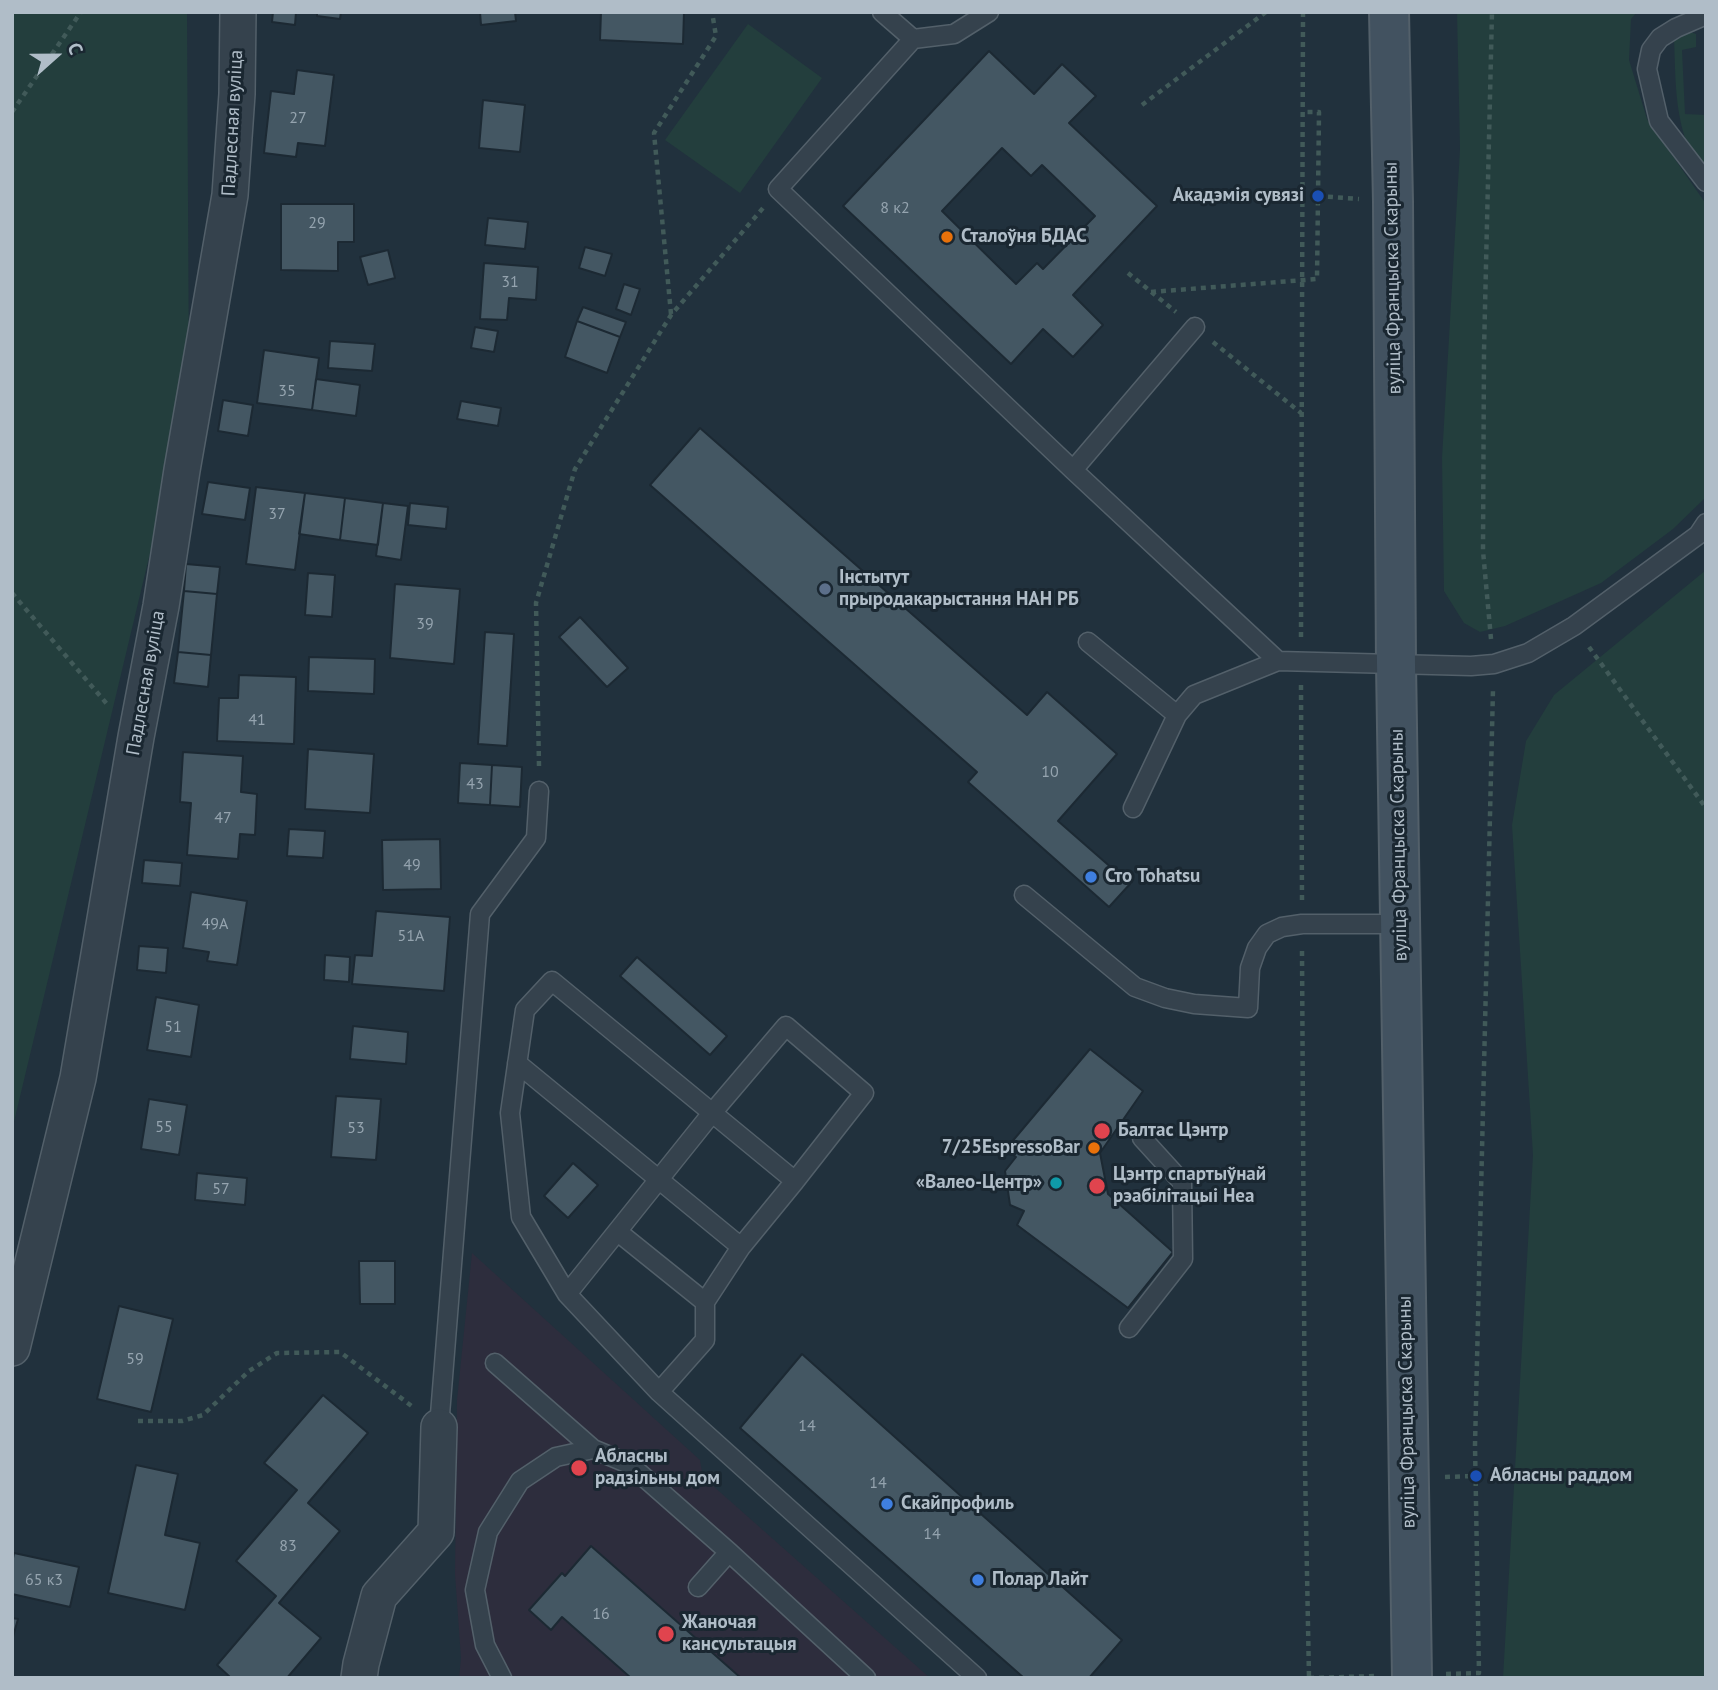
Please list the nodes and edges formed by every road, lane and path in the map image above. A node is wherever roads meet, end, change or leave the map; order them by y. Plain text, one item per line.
1 (81, 12) edge
2 (238, 12) edge
3 (712, 12) edge
4 (882, 12) edge
5 (989, 12) edge
6 (1266, 12) edge
7 (1303, 12) edge
8 (1389, 12) edge
9 (1492, 12) edge
10 (1706, 15) edge
11 (913, 39) junction
12 (1142, 105) dead end
13 (12, 112) edge
14 (1303, 112) junction
15 (1706, 182) edge
16 (758, 214) dead end
17 (1302, 279) junction
18 (1151, 292) dead end
19 (671, 315) junction
20 (1195, 327) dead end
21 (1073, 470) junction
22 (1706, 523) edge
23 (12, 593) edge
24 (1574, 626) junction
25 (1088, 642) dead end
26 (1279, 661) junction
27 (1301, 661) junction
28 (1396, 664) junction
29 (1494, 664) junction
30 (1177, 715) junction
31 (136, 737) junction
32 (539, 791) joint
33 (1133, 808) dead end
34 (1706, 808) edge
35 (1024, 895) dead end
36 (1302, 924) junction
37 (1400, 924) junction
38 (517, 1063) junction
39 (712, 1113) junction
40 (1142, 1138) dead end
41 (659, 1180) junction
42 (794, 1181) junction
43 (618, 1232) junction
44 (741, 1247) junction
45 (566, 1294) junction
46 (705, 1302) junction
47 (1129, 1328) dead end
48 (12, 1348) edge
49 (495, 1363) dead end
50 (659, 1392) junction
51 (138, 1421) dead end
52 (439, 1427) junction
53 (593, 1449) junction
54 (729, 1552) junction
55 (698, 1587) dead end
56 (1479, 1673) dead end
57 (359, 1678) edge
58 (502, 1678) edge
59 (866, 1678) edge
60 (977, 1678) edge
61 (1309, 1678) edge
62 (1412, 1678) edge

1 - 13 path
2 - 31 street, Падлесная вуліца
3 - 19 path
4 - 11 lane
5 - 11 lane
6 - 12 path
7 - 14 path
8 - 28 main road, вуліца Францыска Скарыны
9 - 29 path
10 - 15 lane
11 - 21 lane
14 - 17 path
14 - 17 path
16 - 19 path
17 - 18 path
17 - 27 path
19 - 32 path
20 - 21 lane
21 - 26 lane
22 - 24 lane
23 - 31 path
24 - 29 lane
24 - 34 path
25 - 30 lane
26 - 27 lane
26 - 30 lane
27 - 28 lane
27 - 36 path
28 - 29 lane
28 - 37 main road, вуліца Францыска Скарыны
29 - 56 path
30 - 33 lane
31 - 48 street, Падлесная вуліца
32 - 52 lane
35 - 36 lane
36 - 37 lane
36 - 61 path
37 - 62 main road, вуліца Францыска Скарыны
38 - 39 lane
38 - 41 lane
38 - 45 lane
39 - 41 lane
39 - 42 lane
39 - 42 lane
40 - 47 lane
41 - 43 lane
41 - 44 lane
42 - 44 lane
43 - 45 lane
43 - 46 lane
44 - 46 lane
45 - 50 lane
46 - 50 lane
49 - 53 lane
50 - 60 lane
51 - 52 path
52 - 57 street
53 - 54 lane
53 - 58 lane
54 - 55 lane
54 - 59 lane

